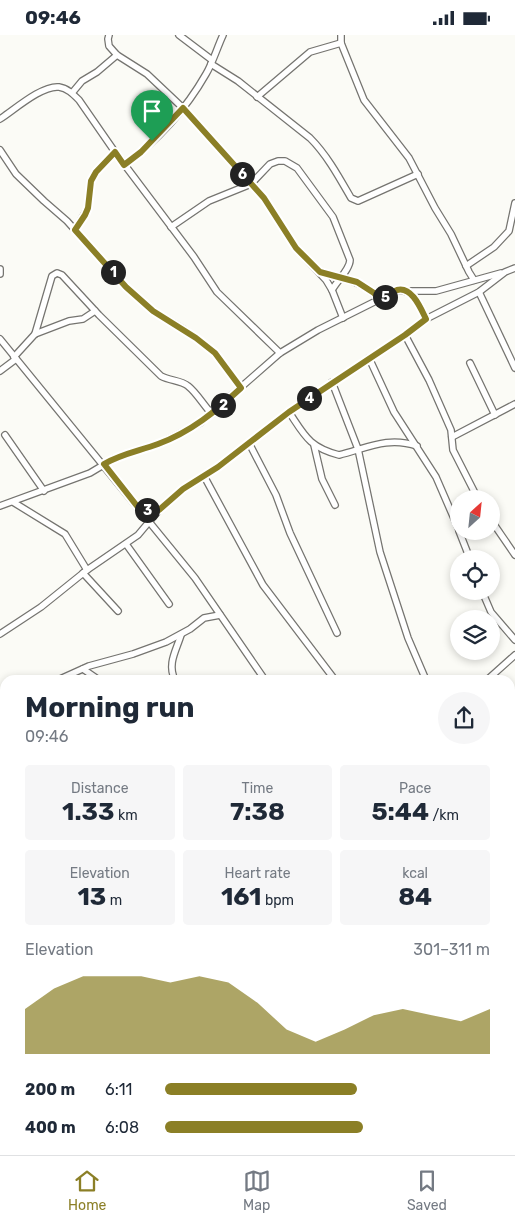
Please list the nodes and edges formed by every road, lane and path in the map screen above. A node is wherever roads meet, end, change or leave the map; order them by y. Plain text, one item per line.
1 (109, 35) edge
2 (179, 35) edge
3 (223, 35) edge
4 (341, 35) edge
5 (341, 43) junction
6 (117, 55) junction
7 (212, 62) junction
8 (72, 93) junction
9 (257, 97) junction
10 (183, 108) junction
11 (0, 119) edge
12 (0, 150) edge
13 (115, 152) junction
14 (124, 165) junction
15 (418, 174) junction
16 (252, 185) junction
17 (515, 203) edge
18 (171, 227) junction
19 (75, 230) junction
20 (466, 266) junction
21 (0, 269) edge
22 (514, 270) edge
23 (320, 272) junction
24 (505, 273) junction
25 (0, 274) edge
26 (340, 277) junction
27 (474, 280) junction
28 (332, 290) junction
29 (406, 291) junction
30 (479, 292) junction
31 (380, 300) junction
32 (95, 311) junction
33 (343, 318) junction
34 (426, 319) junction
35 (35, 334) junction
36 (405, 335) junction
37 (0, 339) edge
38 (280, 353) junction
39 (15, 358) junction
40 (369, 358) junction
41 (470, 363) dead end
42 (515, 368) edge
43 (0, 371) edge
44 (332, 382) junction
45 (241, 388) junction
46 (515, 404) edge
47 (289, 412) junction
48 (212, 415) junction
49 (495, 415) junction
50 (5, 435) dead end
51 (452, 437) junction
52 (249, 443) junction
53 (314, 445) junction
54 (417, 446) junction
55 (358, 449) junction
56 (104, 464) junction
57 (204, 476) junction
58 (473, 490) edge
59 (44, 491) junction
60 (0, 499) edge
61 (13, 502) junction
62 (335, 505) dead end
63 (2, 506) edge
64 (159, 510) junction
65 (450, 510) edge
66 (141, 511) junction
67 (150, 522) junction
68 (500, 533) edge
69 (126, 544) junction
70 (515, 555) edge
71 (85, 572) junction
72 (486, 600) edge
73 (169, 604) dead end
74 (118, 611) dead end
75 (220, 615) junction
76 (337, 633) dead end
77 (0, 634) edge
78 (181, 635) junction
79 (515, 640) edge
80 (515, 655) edge
81 (83, 669) junction
82 (70, 675) edge
83 (91, 675) edge
84 (172, 675) edge
85 (262, 675) edge
86 (330, 675) edge
87 (424, 675) edge
88 (493, 675) edge

1 - 6 street
2 - 7 street
3 - 7 street
4 - 5 street
5 - 9 street
5 - 15 street
6 - 8 street
6 - 10 street
7 - 9 street
7 - 10 street
8 - 11 street
8 - 13 street
9 - 15 street
10 - 14 street
10 - 16 street
12 - 19 street
13 - 14 street
13 - 19 street
14 - 18 street
15 - 20 street
16 - 18 street
16 - 23 street
16 - 26 street
17 - 20 street
18 - 38 street
19 - 45 street
20 - 27 street
21 - 25 street
22 - 24 street
23 - 26 street
23 - 28 street
24 - 27 street
24 - 30 street
26 - 28 street
26 - 31 street
27 - 29 street
28 - 33 street
29 - 31 street
29 - 34 street
30 - 34 street
30 - 42 street
31 - 33 street
32 - 35 street
32 - 35 street
32 - 48 street
33 - 38 street
34 - 36 street
35 - 39 street
36 - 40 street
36 - 51 street
37 - 39 street
38 - 45 street
39 - 43 street
39 - 56 street
40 - 44 street
40 - 54 street
41 - 49 street
44 - 47 street
44 - 55 street
45 - 48 street
46 - 49 street
47 - 52 street
47 - 53 street
48 - 56 street
49 - 51 street
50 - 59 street
51 - 58 street
52 - 57 street
52 - 76 street
53 - 55 street
53 - 62 street
54 - 55 street
54 - 65 street
55 - 87 street
56 - 59 street
56 - 66 street
57 - 64 street
57 - 86 street
59 - 61 street
60 - 63 street
61 - 63 street
61 - 71 street
64 - 66 street
64 - 67 street
66 - 67 street
67 - 69 street
67 - 75 street
68 - 70 street
69 - 71 street
69 - 73 street
71 - 74 street
71 - 77 street
72 - 79 street
75 - 78 street
75 - 85 street
78 - 81 street
78 - 84 street
80 - 88 street
81 - 82 street
81 - 83 street

